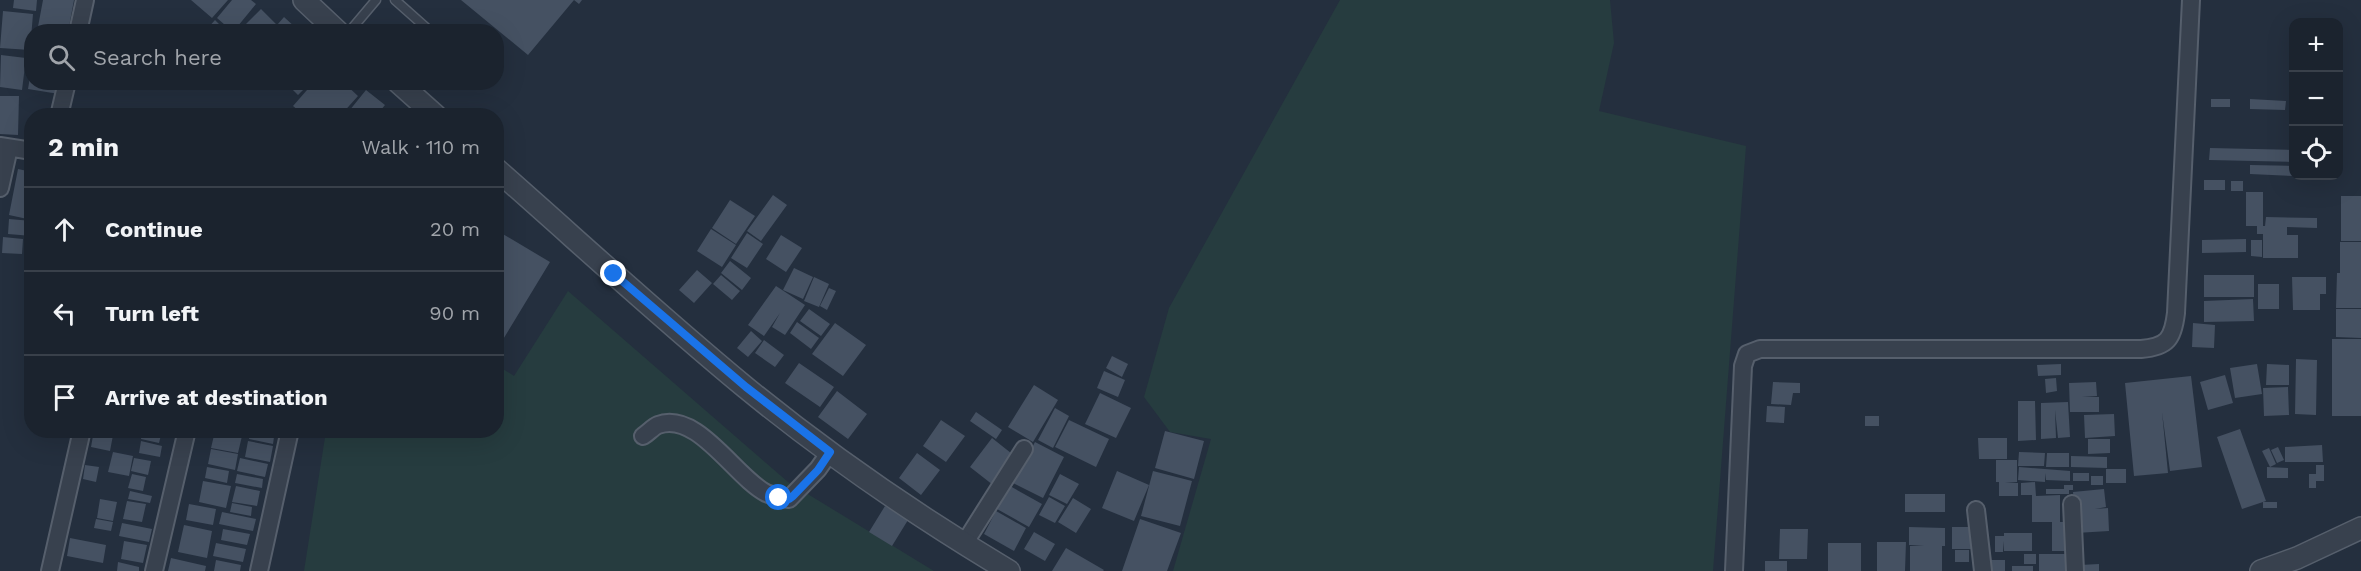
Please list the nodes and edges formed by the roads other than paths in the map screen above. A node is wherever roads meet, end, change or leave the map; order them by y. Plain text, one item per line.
1 (85, 0) edge
2 (304, 0) edge
3 (375, 0) edge
4 (395, 0) edge
5 (2191, 0) edge
6 (80, 24) edge
7 (330, 24) edge
8 (356, 24) edge
9 (422, 24) edge
10 (65, 90) edge
11 (407, 90) edge
12 (61, 108) edge
13 (427, 108) edge
14 (4, 147) edge
15 (24, 150) edge
16 (504, 176) edge
17 (0, 188) edge
18 (643, 436) dead end
19 (80, 438) edge
20 (185, 438) edge
21 (288, 438) edge
22 (1024, 449) dead end
23 (830, 452) junction
24 (2072, 504) dead end
25 (1976, 510) dead end
26 (2361, 528) edge
27 (964, 544) junction
28 (50, 571) edge
29 (154, 571) edge
30 (259, 571) edge
31 (1009, 571) edge
32 (1734, 571) edge
33 (1983, 571) edge
34 (2075, 571) edge
35 (2261, 571) edge

1 - 6 street
2 - 7 street
3 - 8 lane
4 - 9 lane
5 - 32 street
10 - 12 street
11 - 13 street
14 - 15 street
14 - 17 street
16 - 23 street
18 - 23 street
19 - 28 street
20 - 29 street
21 - 30 street
22 - 27 street
23 - 27 street
24 - 34 street
25 - 33 street
26 - 35 street
27 - 31 street

